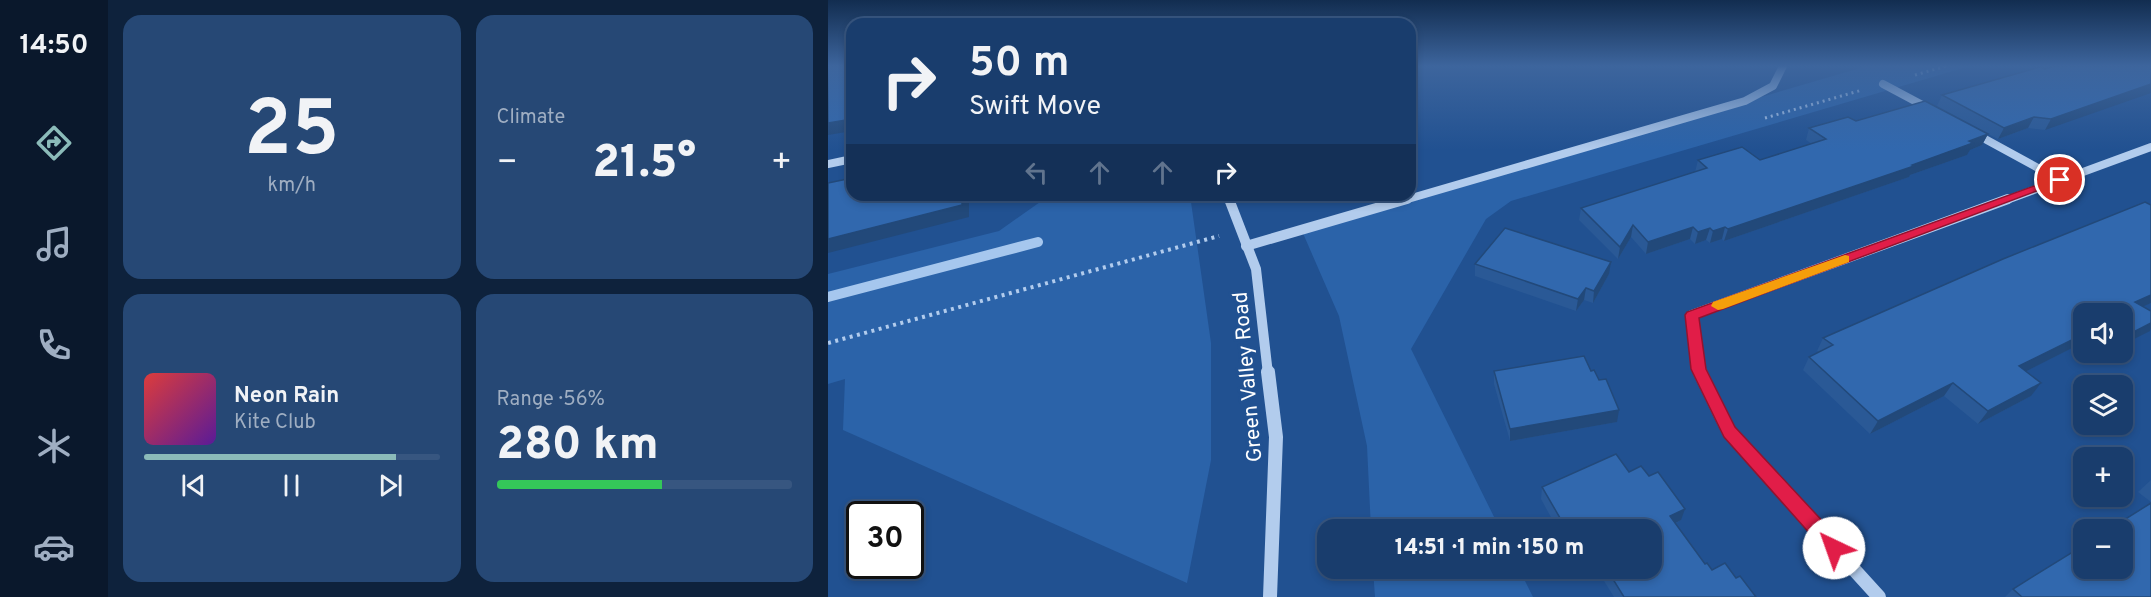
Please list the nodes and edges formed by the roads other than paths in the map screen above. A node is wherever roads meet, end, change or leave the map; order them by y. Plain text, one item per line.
1 (1758, 94) edge
2 (1901, 94) edge
3 (1935, 112) edge
4 (1966, 129) edge
5 (2151, 147) edge
6 (846, 160) edge
7 (828, 164) edge
8 (2060, 180) junction
9 (1416, 197) edge
10 (1229, 201) edge
11 (1401, 201) edge
12 (1246, 246) junction
13 (1270, 597) edge
14 (1879, 597) edge

1 - 9 street
2 - 3 street
4 - 8 street
5 - 8 street
6 - 7 street
8 - 14 street
10 - 12 street, Green Valley Road
11 - 12 street
12 - 13 street, Green Valley Road

